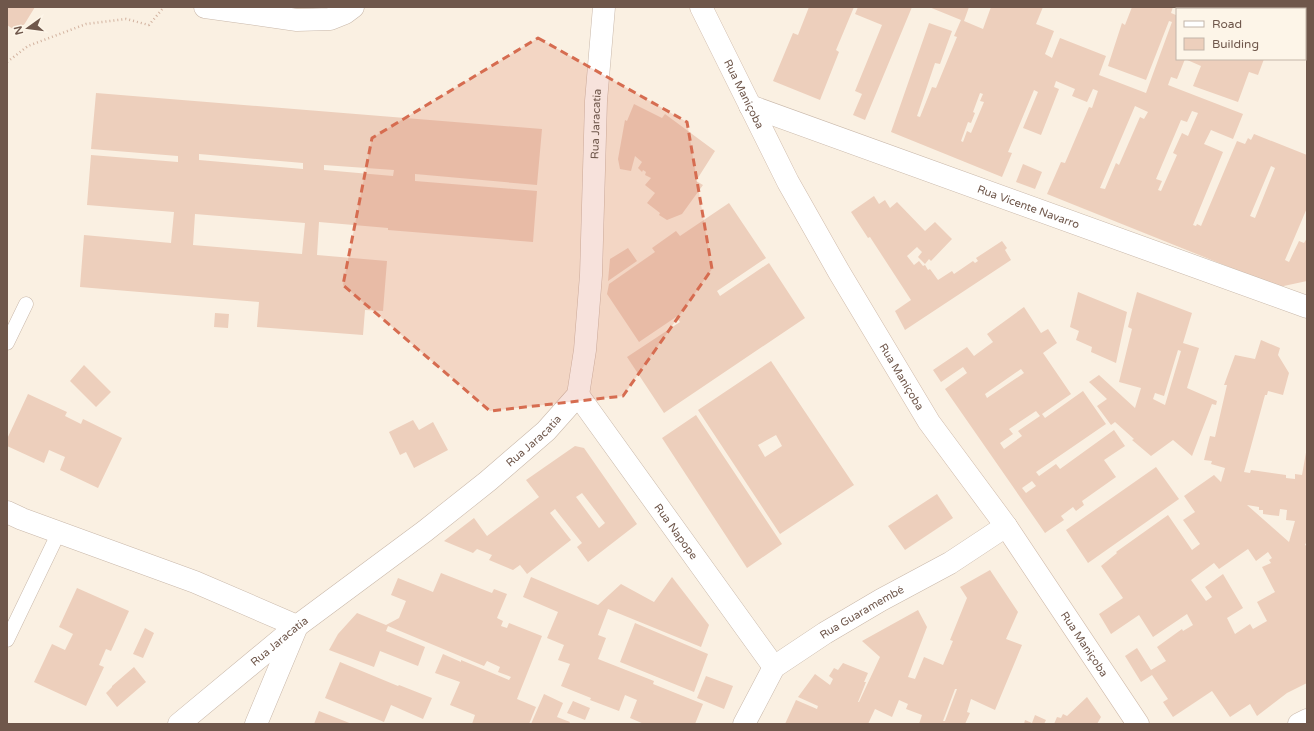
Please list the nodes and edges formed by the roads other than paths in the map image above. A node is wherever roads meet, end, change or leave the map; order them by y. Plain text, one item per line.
1 (205, 7) edge
2 (353, 7) edge
3 (604, 7) edge
4 (701, 7) edge
5 (750, 106) junction
6 (26, 304) dead end
7 (1307, 307) edge
8 (7, 343) edge
9 (578, 395) junction
10 (7, 512) edge
11 (1006, 526) junction
12 (59, 532) junction
13 (296, 626) junction
14 (7, 640) edge
15 (774, 667) junction
16 (1307, 720) edge
17 (180, 724) edge
18 (256, 724) edge
19 (744, 724) edge
20 (1138, 724) edge
21 (1300, 724) edge

1 - 2 street
3 - 9 street, Rua Jaracatia
4 - 5 street, Rua Maniçoba
5 - 7 street, Rua Vicente Navarro
5 - 11 street, Rua Maniçoba
6 - 8 lane
9 - 13 street, Rua Jaracatia
9 - 15 street, Rua Napope
10 - 12 street
11 - 15 street, Rua Guaramembé
11 - 20 street, Rua Maniçoba
12 - 13 street
12 - 14 lane
13 - 17 street, Rua Jaracatia
13 - 18 street
15 - 19 street, Rua Guaramembé
16 - 21 street

